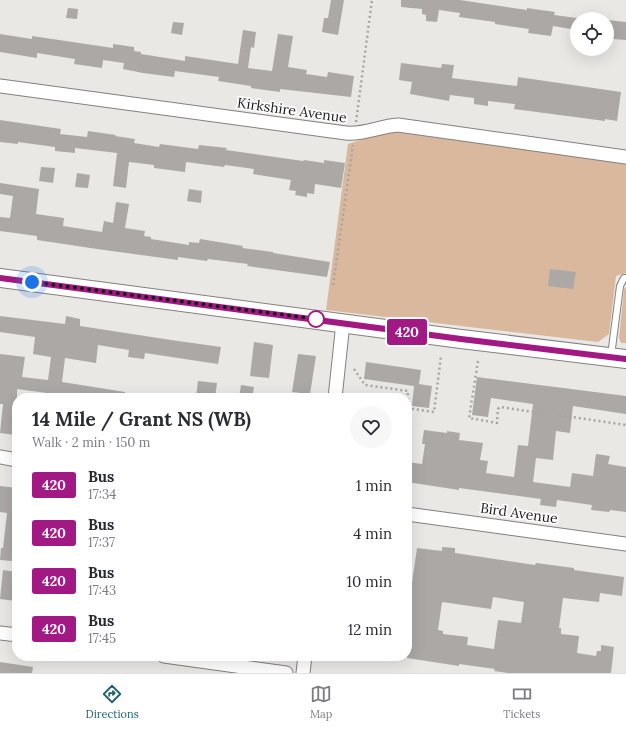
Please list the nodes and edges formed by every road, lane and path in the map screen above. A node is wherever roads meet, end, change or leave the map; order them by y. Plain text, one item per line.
1 (372, 0) edge
2 (0, 86) edge
3 (355, 126) dead end
4 (353, 141) dead end
5 (626, 157) edge
6 (0, 278) edge
7 (626, 278) edge
8 (332, 285) dead end
9 (343, 323) junction
10 (441, 356) dead end
11 (618, 358) edge
12 (478, 361) dead end
13 (354, 369) dead end
14 (336, 393) edge
15 (408, 393) edge
16 (412, 409) edge
17 (547, 414) dead end
18 (559, 415) dead end
19 (626, 425) edge
20 (0, 457) edge
21 (12, 459) edge
22 (412, 515) edge
23 (626, 544) edge
24 (0, 633) edge
25 (12, 635) edge
26 (200, 661) edge
27 (304, 661) edge
28 (286, 673) edge
29 (303, 673) edge

1 - 3 path
2 - 5 street, Kirkshire Avenue
4 - 8 path
6 - 9 main road
7 - 11 lane
9 - 11 main road
9 - 14 street
10 - 16 path
12 - 17 path
13 - 15 path
18 - 19 path
20 - 21 street
22 - 23 street, Bird Avenue
24 - 25 street
26 - 28 street
27 - 29 street

